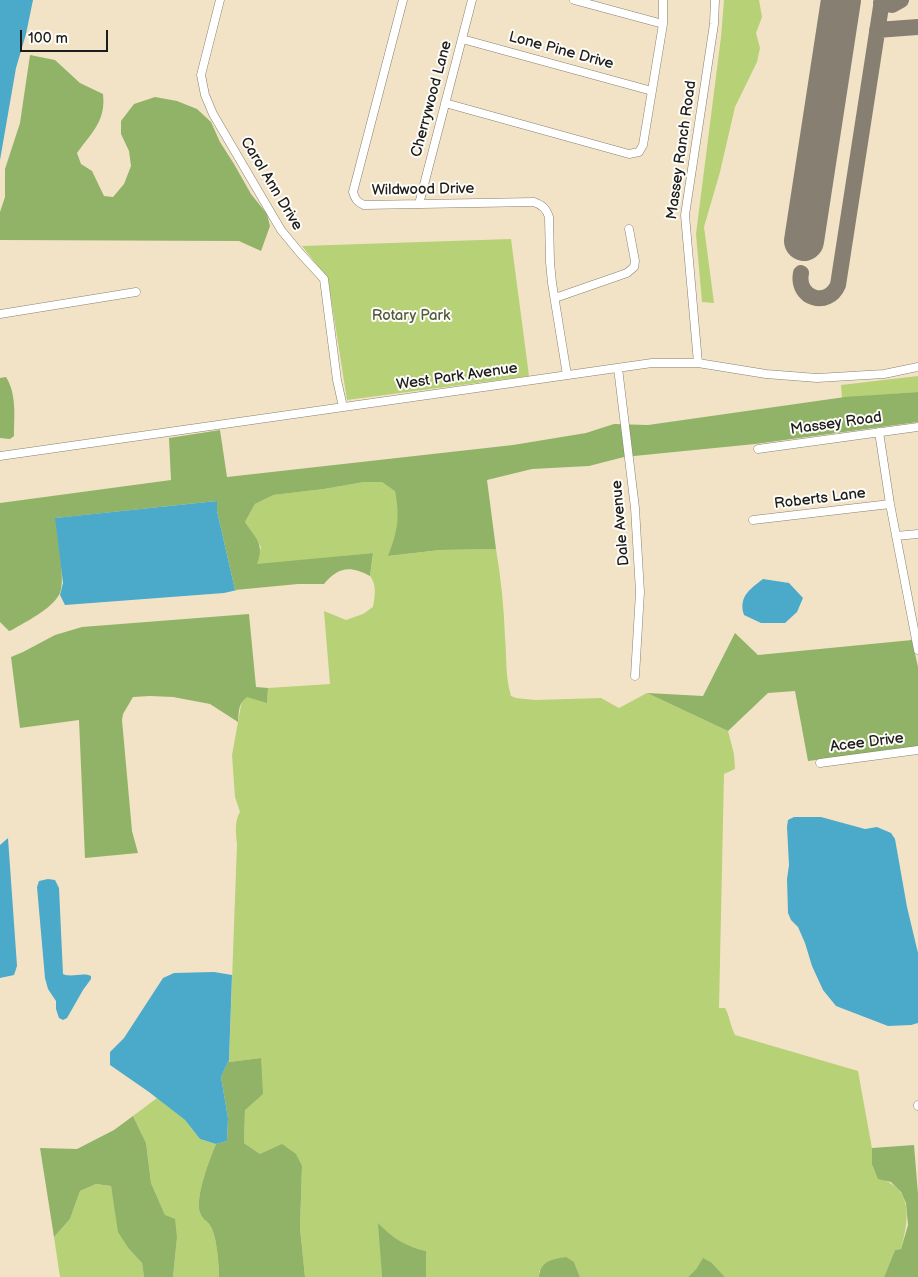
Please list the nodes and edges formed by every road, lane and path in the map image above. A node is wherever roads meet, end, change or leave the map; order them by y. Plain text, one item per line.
1 (220, 0) edge
2 (403, 0) edge
3 (472, 0) edge
4 (574, 0) edge
5 (662, 0) edge
6 (715, 0) edge
7 (663, 24) junction
8 (462, 39) junction
9 (652, 91) junction
10 (445, 103) junction
11 (419, 204) junction
12 (629, 229) dead end
13 (136, 292) dead end
14 (555, 298) junction
15 (0, 314) edge
16 (698, 363) junction
17 (918, 367) edge
18 (618, 368) junction
19 (567, 375) junction
20 (342, 407) junction
21 (918, 427) edge
22 (879, 432) junction
23 (758, 449) dead end
24 (0, 456) edge
25 (890, 504) junction
26 (754, 520) dead end
27 (918, 534) edge
28 (896, 536) junction
29 (915, 623) edge
30 (918, 650) edge
31 (635, 676) dead end
32 (918, 750) edge
33 (820, 763) dead end

1 - 20 street, Carol Ann Drive
2 - 11 street, Wildwood Drive
3 - 8 street, Cherrywood Lane
4 - 7 street
5 - 7 street
6 - 16 street, Massey Ranch Road
7 - 9 street
8 - 9 street, Lone Pine Drive
8 - 10 street, Cherrywood Lane
9 - 10 street
10 - 11 street, Cherrywood Lane
11 - 14 street, Wildwood Drive
12 - 14 street
13 - 15 street
14 - 19 street, Wildwood Drive
16 - 17 street, West Park Avenue
16 - 18 street, West Park Avenue
18 - 19 street, West Park Avenue
18 - 31 street, Dale Avenue
19 - 20 street, West Park Avenue
20 - 24 street, West Park Avenue
21 - 22 street, Massey Road
22 - 23 street, Massey Road
22 - 25 street
25 - 26 street, Roberts Lane
25 - 28 street
27 - 28 street
28 - 29 street
29 - 30 street
32 - 33 street, Acee Drive

